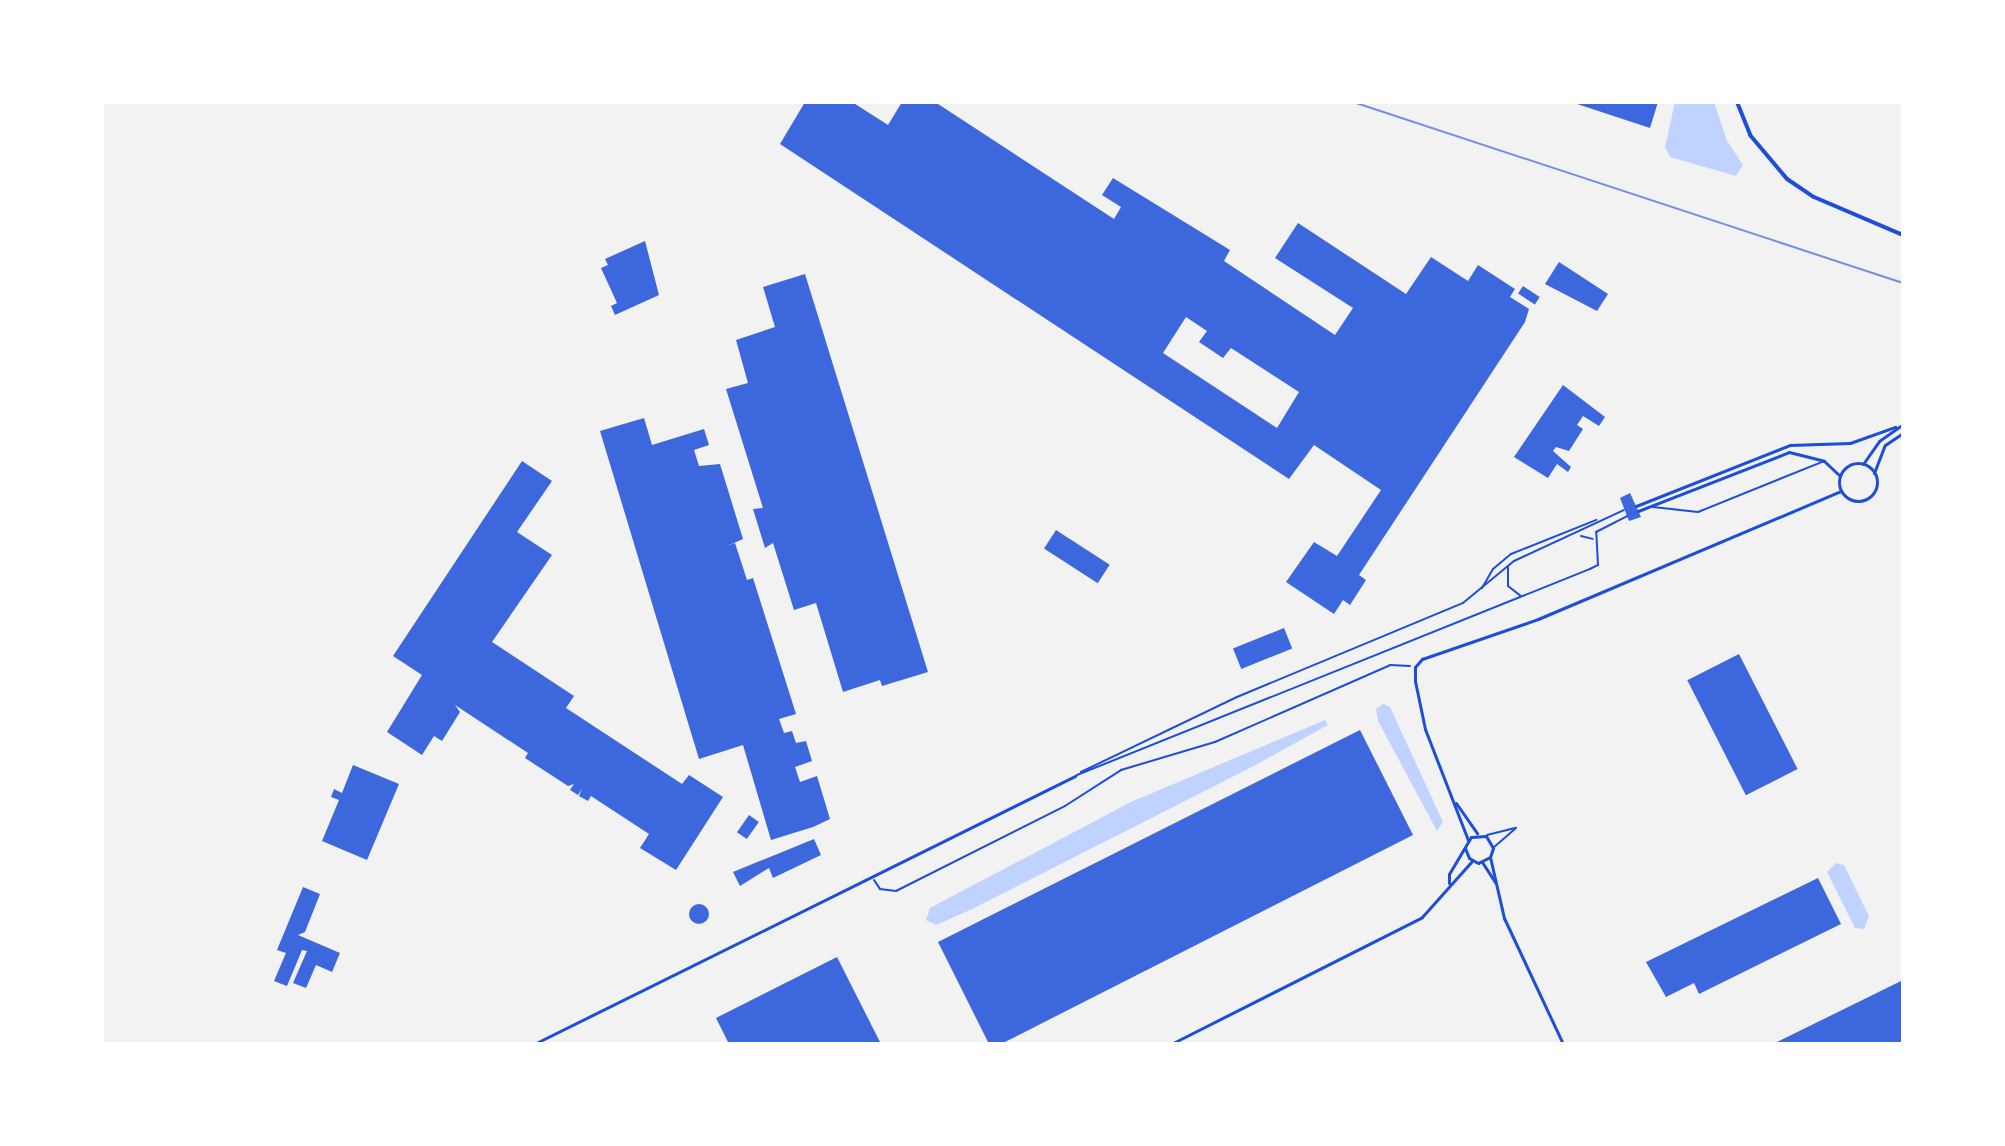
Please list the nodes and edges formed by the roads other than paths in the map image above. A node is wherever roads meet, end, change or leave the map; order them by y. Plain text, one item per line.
1 (1737, 102) edge
2 (1903, 235) edge
3 (1903, 424) edge
4 (1895, 427) junction
5 (1903, 433) edge
6 (1824, 461) junction
7 (1863, 464) junction
8 (1874, 473) junction
9 (1840, 476) junction
10 (1841, 491) junction
11 (1636, 506) dead end
12 (1652, 506) junction
13 (1624, 510) dead end
14 (1638, 511) dead end
15 (1627, 516) dead end
16 (1601, 518) junction
17 (1577, 536) junction
18 (1594, 540) junction
19 (1508, 566) junction
20 (1479, 593) junction
21 (1525, 597) junction
22 (1075, 776) junction
23 (1456, 803) junction
24 (1478, 834) junction
25 (1486, 836) junction
26 (1468, 840) junction
27 (1465, 848) junction
28 (1493, 848) junction
29 (1490, 857) junction
30 (1472, 861) junction
31 (1482, 862) junction
32 (1449, 883) junction
33 (1497, 884) junction
34 (534, 1044) edge
35 (1171, 1044) edge
36 (1563, 1044) edge

1 - 2 street
3 - 4 street
4 - 7 street
4 - 11 street
5 - 8 street
6 - 9 street
6 - 12 lane
6 - 12 street
7 - 8 street
7 - 9 street
8 - 10 street
9 - 10 street
10 - 23 street
12 - 14 street
13 - 16 lane
15 - 18 lane
16 - 17 lane
16 - 20 lane
17 - 18 lane
17 - 19 lane
18 - 21 lane
19 - 20 lane
19 - 21 lane
20 - 22 lane
21 - 22 lane
22 - 34 street
23 - 24 street
23 - 26 street
24 - 25 street
24 - 26 street
25 - 28 street
25 - 28 lane
26 - 27 street
27 - 30 street
27 - 32 street
28 - 29 street
29 - 31 street
29 - 33 street
30 - 31 street
30 - 32 street
31 - 33 street
32 - 35 street
33 - 36 street

